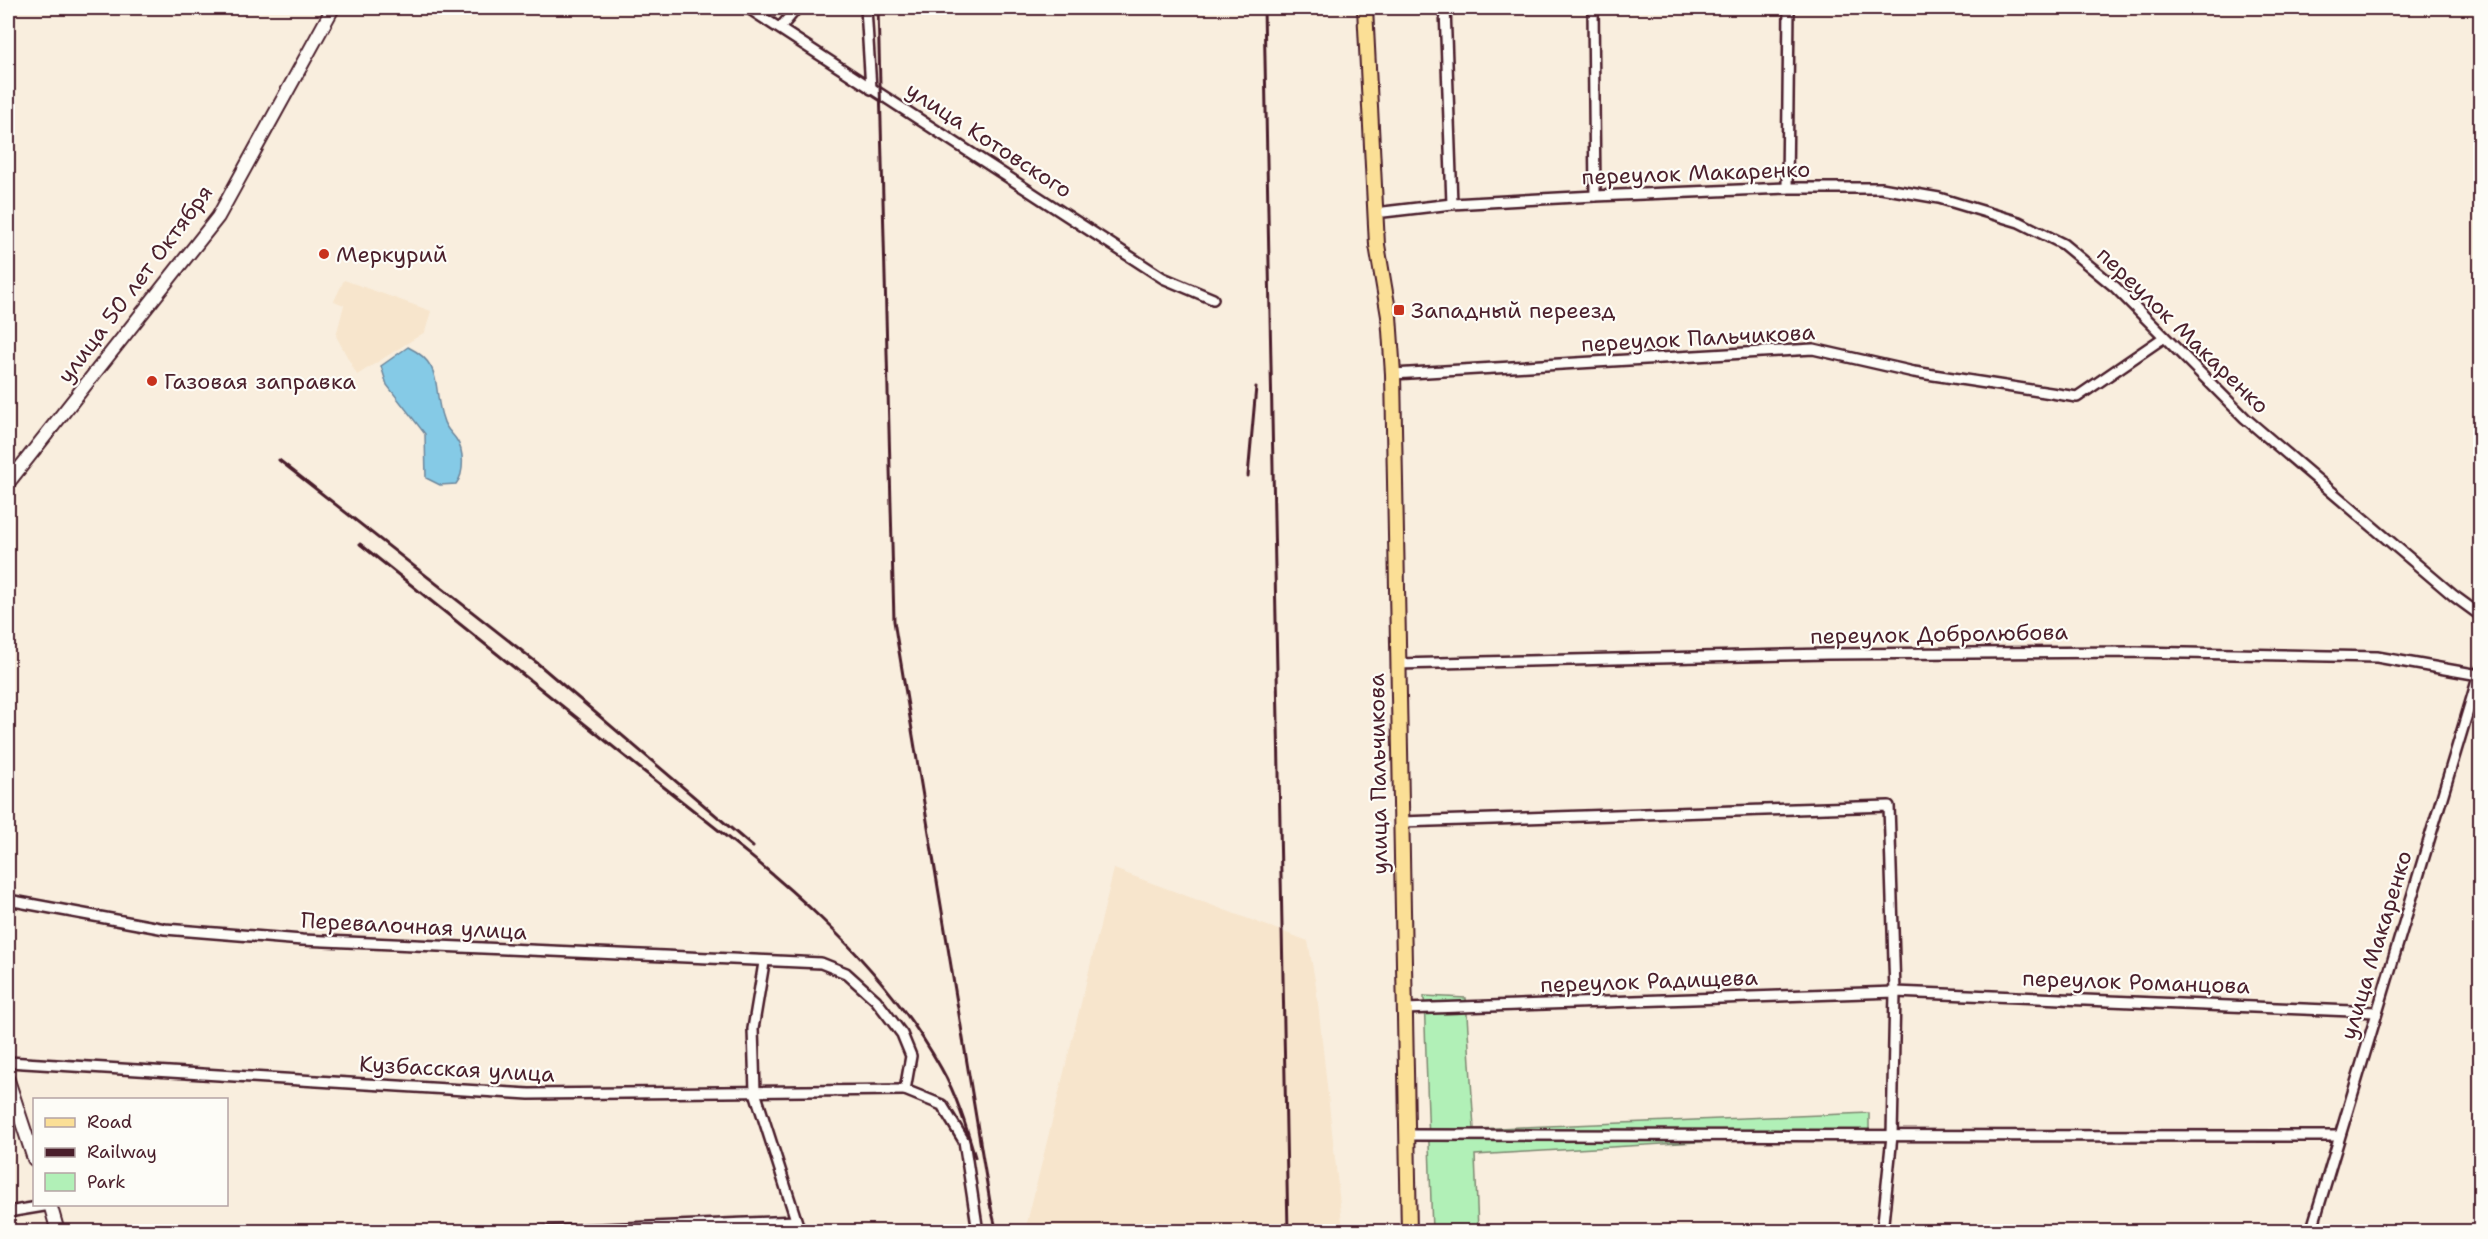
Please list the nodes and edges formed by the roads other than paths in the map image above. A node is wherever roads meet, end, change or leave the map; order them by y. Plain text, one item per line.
1 (333, 8) edge
2 (748, 8) edge
3 (797, 8) edge
4 (866, 8) edge
5 (1365, 8) edge
6 (1445, 8) edge
7 (1593, 8) edge
8 (1789, 8) edge
9 (781, 27) junction
10 (871, 88) junction
11 (1787, 188) junction
12 (1594, 196) junction
13 (1452, 204) junction
14 (1375, 213) junction
15 (1213, 299) dead end
16 (2163, 338) junction
17 (1393, 374) junction
18 (8, 483) edge
19 (2481, 615) edge
20 (1397, 664) junction
21 (2480, 673) edge
22 (1400, 822) junction
23 (8, 900) edge
24 (764, 963) junction
25 (1895, 992) junction
26 (1404, 1009) junction
27 (2376, 1012) junction
28 (8, 1062) edge
29 (8, 1080) edge
30 (905, 1090) junction
31 (755, 1092) junction
32 (1407, 1135) junction
33 (1892, 1136) junction
34 (2339, 1136) junction
35 (33, 1156) edge
36 (44, 1206) edge
37 (50, 1206) edge
38 (8, 1212) edge
39 (796, 1221) junction
40 (58, 1232) edge
41 (529, 1232) edge
42 (800, 1232) edge
43 (978, 1232) edge
44 (1409, 1232) edge
45 (1882, 1232) edge
46 (2311, 1232) edge

1 - 18 main road, улица 50 лет Октября
2 - 9 street, улица Котовского
3 - 9 street
4 - 10 street
5 - 14 main road, улица Пальчикова
6 - 13 street
7 - 12 street
8 - 11 street
9 - 10 street, улица Котовского
10 - 15 street, улица Котовского
11 - 12 street, переулок Макаренко
11 - 16 street, переулок Макаренко
12 - 13 street, переулок Макаренко
13 - 14 street, переулок Макаренко
14 - 17 main road, улица Пальчикова
16 - 17 street, переулок Пальчикова
16 - 19 street, переулок Макаренко
17 - 20 main road, улица Пальчикова
20 - 21 street, переулок Добролюбова
20 - 22 main road, улица Пальчикова
21 - 27 street, улица Макаренко
22 - 25 street
22 - 26 main road, улица Пальчикова
23 - 24 street, Перевалочная улица
24 - 30 street, Перевалочная улица
24 - 31 street
25 - 26 street, переулок Радищева
25 - 27 street, переулок Романцова
25 - 33 street
26 - 32 main road, улица Пальчикова
27 - 34 street, улица Макаренко
28 - 31 street, Кузбасская улица
29 - 35 main road
30 - 31 street, Кузбасская улица
30 - 43 street
31 - 39 street
32 - 33 street
32 - 44 main road, улица Пальчикова
33 - 34 street
33 - 45 street
34 - 46 street, улица Макаренко
36 - 38 street
37 - 40 main road
39 - 41 street
39 - 42 street

